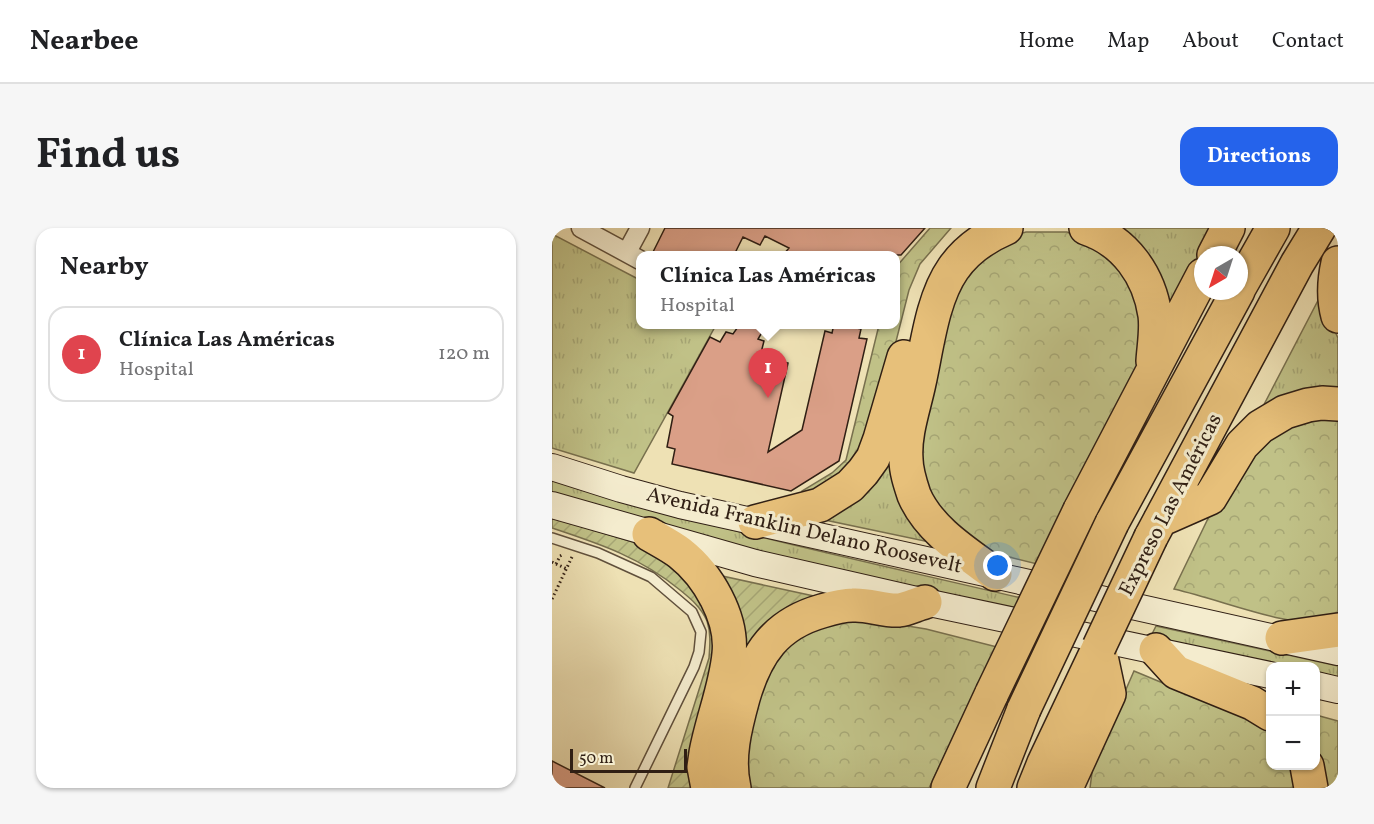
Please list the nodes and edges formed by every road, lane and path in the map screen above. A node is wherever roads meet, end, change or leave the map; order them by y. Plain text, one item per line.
1 (581, 228) edge
2 (640, 228) edge
3 (966, 228) edge
4 (1006, 228) edge
5 (1086, 228) edge
6 (1228, 228) edge
7 (1273, 228) edge
8 (1319, 228) edge
9 (1219, 246) edge
10 (634, 256) edge
11 (1338, 263) edge
12 (1248, 272) edge
13 (1194, 292) edge
14 (1233, 300) edge
15 (1338, 316) edge
16 (1152, 372) junction
17 (1338, 404) edge
18 (552, 467) edge
19 (552, 505) edge
20 (755, 522) junction
21 (1156, 529) junction
22 (649, 534) junction
23 (552, 538) edge
24 (573, 555) junction
25 (581, 558) dead end
26 (554, 563) edge
27 (567, 569) junction
28 (994, 574) junction
29 (552, 599) edge
30 (925, 602) junction
31 (1338, 630) edge
32 (1282, 638) junction
33 (1156, 650) junction
34 (1338, 652) edge
35 (1266, 674) edge
36 (1320, 687) edge
37 (1338, 690) edge
38 (1266, 712) edge
39 (1087, 729) junction
40 (1308, 770) edge
41 (635, 788) edge
42 (708, 788) edge
43 (734, 788) edge
44 (948, 788) edge
45 (993, 788) edge
46 (1034, 788) edge
47 (1066, 788) edge
48 (1083, 788) edge
49 (1311, 788) edge

1 - 10 street
2 - 10 street
3 - 20 highway
4 - 28 highway
5 - 16 highway
6 - 9 highway
7 - 12 highway, Expreso Las Américas
8 - 21 highway, Expreso Las Américas
11 - 15 highway
13 - 16 highway
14 - 45 highway, Expreso Las Américas, bridge
16 - 44 highway, bridge
17 - 21 highway
18 - 20 main road, Avenida Franklin Delano Roosevelt
19 - 22 main road, Avenida Franklin Delano Roosevelt
20 - 28 main road, Avenida Franklin Delano Roosevelt
21 - 39 highway, Expreso Las Américas, bridge
22 - 30 main road, Avenida Franklin Delano Roosevelt
22 - 42 highway
23 - 41 lane
24 - 25 path
24 - 26 path
24 - 27 path
26 - 27 path
27 - 29 path
28 - 32 main road, Avenida Franklin Delano Roosevelt
30 - 33 main road, Avenida Franklin Delano Roosevelt
30 - 43 highway
31 - 32 highway
32 - 34 main road, Avenida Franklin Delano Roosevelt
33 - 35 main road, Avenida Franklin Delano Roosevelt
33 - 38 highway
36 - 37 main road
39 - 46 highway, Expreso Las Américas
39 - 47 highway
39 - 48 highway
40 - 49 highway

